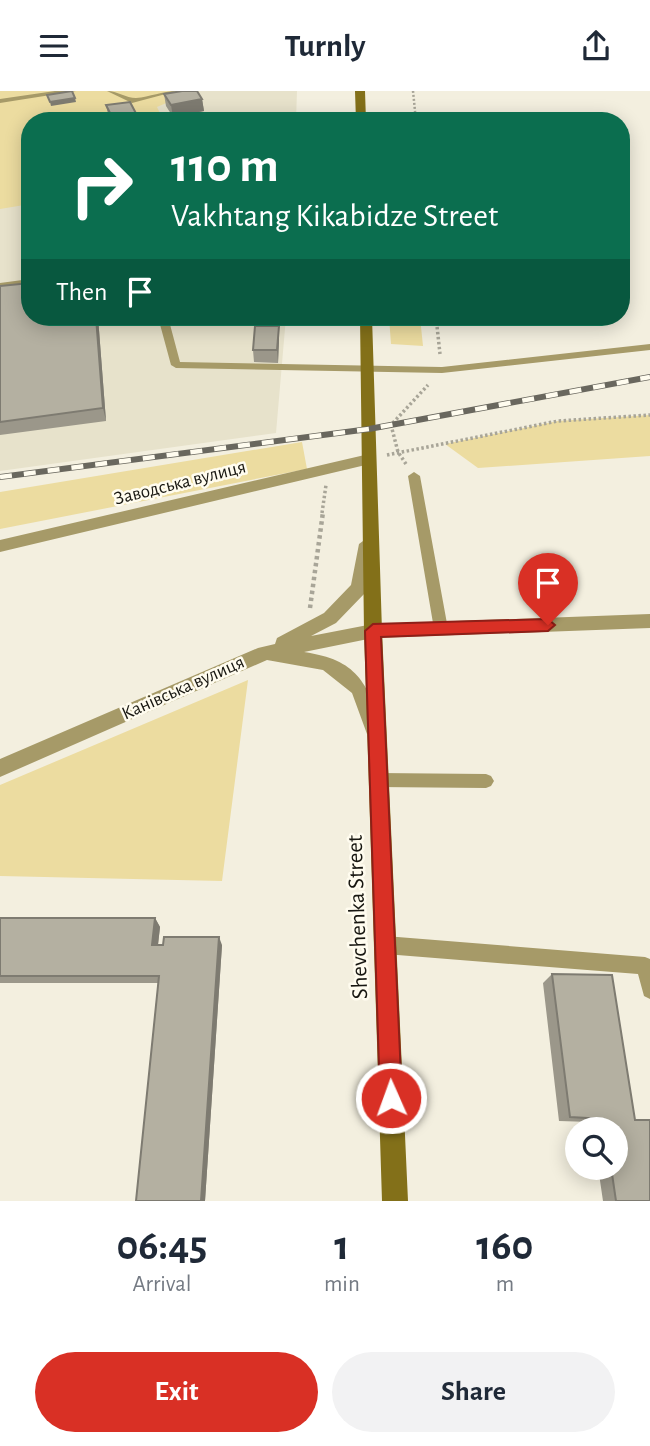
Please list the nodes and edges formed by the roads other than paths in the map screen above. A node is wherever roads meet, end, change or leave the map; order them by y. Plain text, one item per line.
1 (72, 91) edge
2 (111, 91) edge
3 (173, 91) edge
4 (360, 91) edge
5 (0, 101) edge
6 (361, 112) edge
7 (21, 283) edge
8 (0, 286) edge
9 (165, 326) edge
10 (366, 326) edge
11 (650, 347) edge
12 (367, 367) junction
13 (369, 459) junction
14 (414, 476) road end
15 (371, 523) junction
16 (0, 546) edge
17 (650, 621) edge
18 (441, 629) junction
19 (373, 631) junction
20 (264, 653) junction
21 (377, 737) junction
22 (0, 768) edge
23 (379, 780) junction
24 (486, 781) dead end
25 (385, 945) junction
26 (650, 990) edge
27 (395, 1201) edge

1 - 5 lane
2 - 3 lane
4 - 6 main road
7 - 8 lane
9 - 12 lane
10 - 12 main road
11 - 12 lane
12 - 13 main road, Shevchenka Street
13 - 15 main road, Shevchenka Street
13 - 16 street, Заводська вулиця
14 - 18 lane
15 - 19 main road, Shevchenka Street
15 - 20 street
17 - 18 street, Канівська вулиця
18 - 19 street, Канівська вулиця
19 - 20 street, Канівська вулиця
19 - 21 main road, Shevchenka Street
20 - 21 street
20 - 22 street, Канівська вулиця
21 - 23 main road, Shevchenka Street
23 - 24 lane
23 - 25 main road, Shevchenka Street
25 - 26 lane
25 - 27 main road, Shevchenka Street

